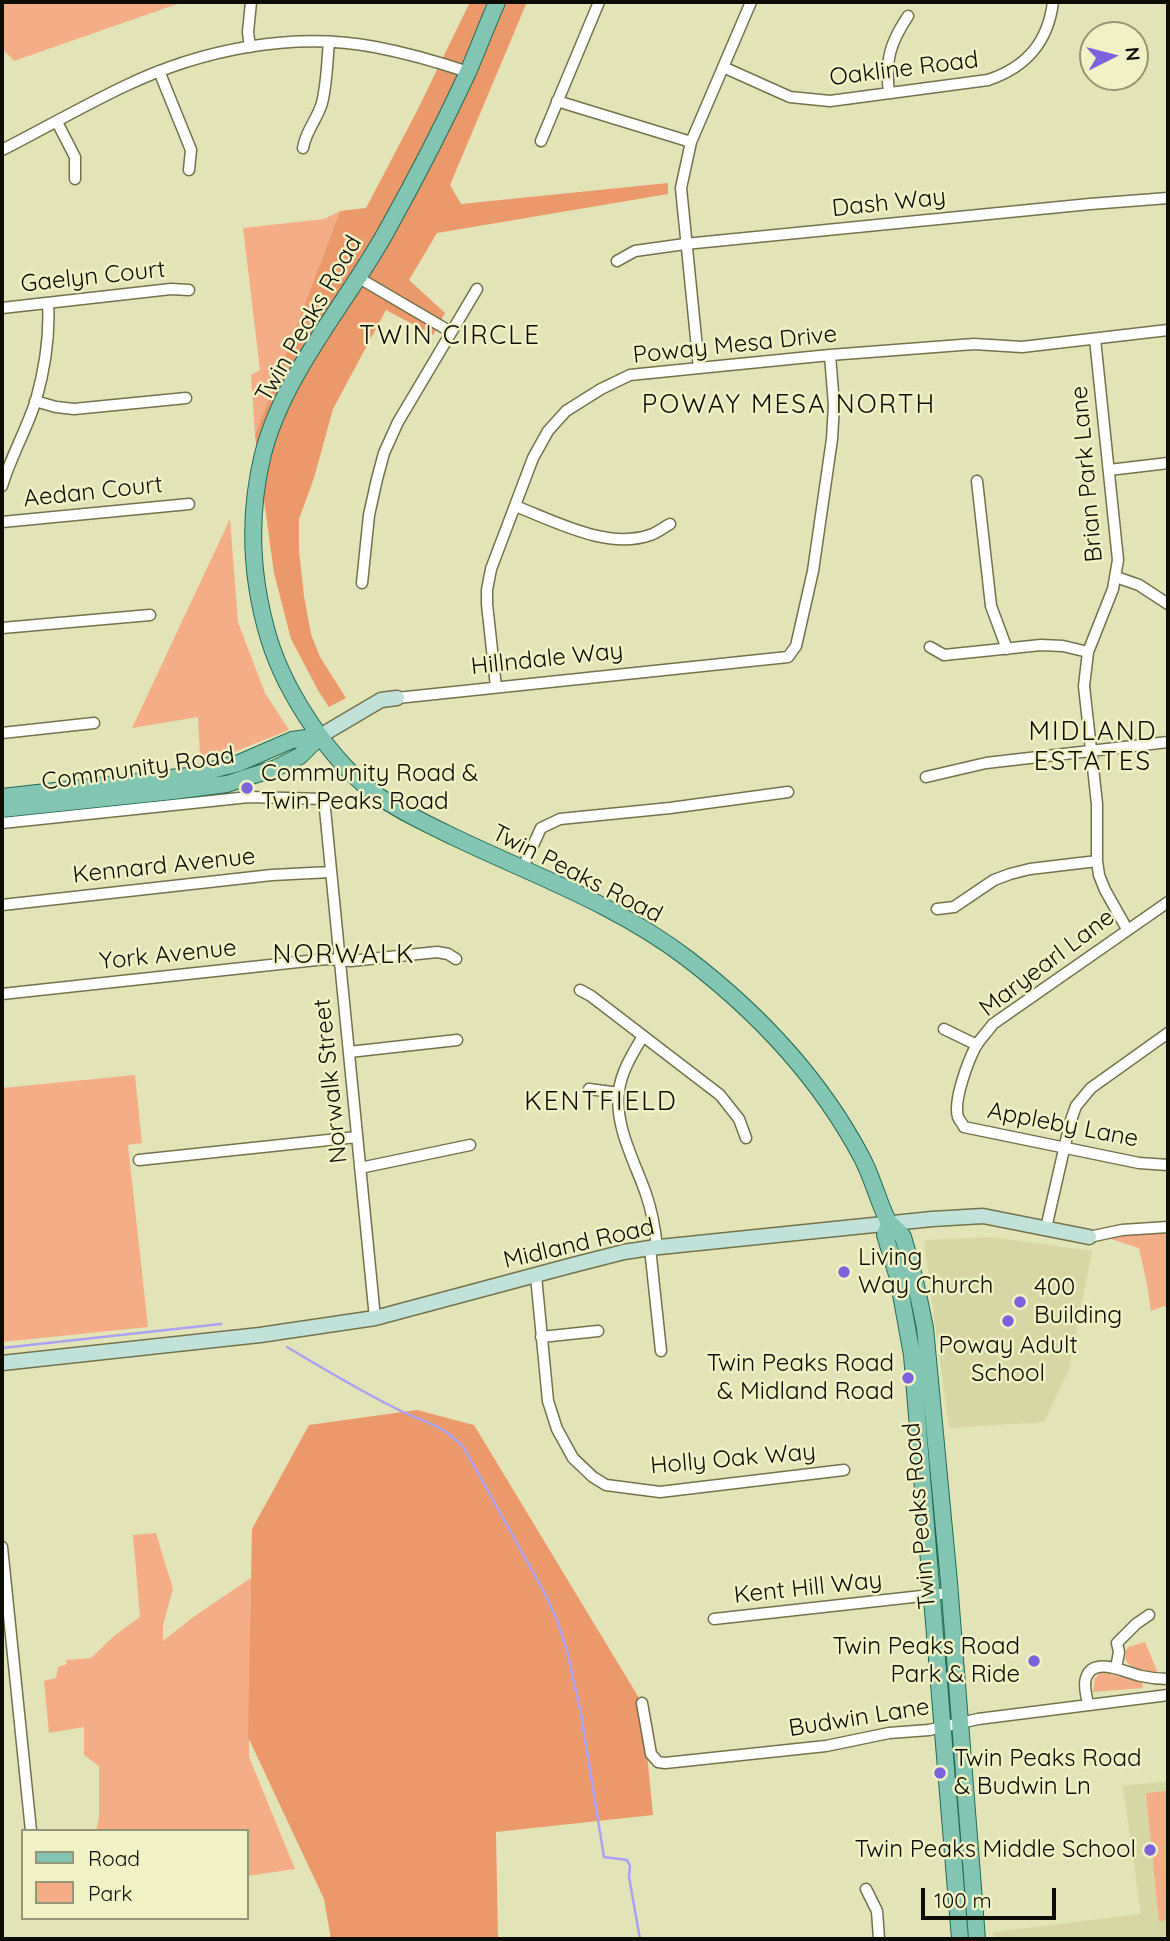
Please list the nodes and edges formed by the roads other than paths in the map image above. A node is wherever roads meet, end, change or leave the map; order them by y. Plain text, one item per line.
1 (251, 2) edge
2 (497, 2) edge
3 (599, 2) edge
4 (751, 2) edge
5 (1053, 2) edge
6 (908, 16) dead end
7 (329, 42) junction
8 (250, 47) junction
9 (723, 67) junction
10 (159, 71) junction
11 (468, 72) junction
12 (889, 93) junction
13 (557, 101) junction
14 (57, 122) junction
15 (541, 141) dead end
16 (691, 142) junction
17 (303, 148) dead end
18 (2, 150) edge
19 (189, 170) dead end
20 (75, 178) dead end
21 (1168, 198) edge
22 (685, 244) junction
23 (617, 261) dead end
24 (359, 278) junction
25 (477, 289) dead end
26 (189, 290) dead end
27 (48, 303) junction
28 (2, 307) edge
29 (1168, 330) edge
30 (450, 332) junction
31 (1095, 339) junction
32 (830, 355) junction
33 (699, 368) junction
34 (186, 398) dead end
35 (35, 401) junction
36 (1168, 463) edge
37 (1110, 470) junction
38 (977, 481) dead end
39 (2, 486) edge
40 (189, 503) dead end
41 (515, 506) junction
42 (2, 522) edge
43 (670, 524) dead end
44 (1116, 576) junction
45 (362, 583) dead end
46 (1168, 604) edge
47 (150, 615) dead end
48 (2, 628) edge
49 (930, 647) dead end
50 (1007, 649) junction
51 (1087, 652) junction
52 (496, 687) junction
53 (397, 698) joint
54 (94, 723) dead end
55 (2, 733) edge
56 (320, 736) junction
57 (1168, 742) edge
58 (1092, 751) junction
59 (926, 777) dead end
60 (788, 792) dead end
61 (2, 797) edge
62 (2, 809) edge
63 (2, 823) edge
64 (1097, 861) junction
65 (522, 869) junction
66 (331, 872) junction
67 (1168, 902) edge
68 (2, 905) edge
69 (937, 909) dead end
70 (1127, 929) junction
71 (340, 959) junction
72 (456, 959) dead end
73 (580, 990) dead end
74 (2, 994) edge
75 (944, 1029) dead end
76 (1168, 1033) edge
77 (643, 1036) junction
78 (457, 1040) dead end
79 (977, 1045) junction
80 (349, 1052) junction
81 (589, 1089) dead end
82 (619, 1093) junction
83 (958, 1113) joint
84 (357, 1137) junction
85 (746, 1139) dead end
86 (470, 1145) dead end
87 (1064, 1148) junction
88 (139, 1160) dead end
89 (1168, 1165) edge
90 (360, 1168) junction
91 (889, 1224) junction
92 (1168, 1227) edge
93 (1046, 1228) junction
94 (1089, 1237) joint
95 (654, 1247) junction
96 (536, 1276) junction
97 (375, 1318) junction
98 (598, 1331) dead end
99 (541, 1337) junction
100 (661, 1351) dead end
101 (2, 1363) edge
102 (844, 1470) dead end
103 (2, 1547) edge
104 (941, 1594) junction
105 (1149, 1615) dead end
106 (714, 1619) dead end
107 (1116, 1668) junction
108 (1168, 1679) edge
109 (1168, 1695) edge
110 (642, 1703) dead end
111 (1088, 1705) junction
112 (960, 1723) junction
113 (943, 1727) junction
114 (31, 1829) edge
115 (866, 1889) dead end
116 (879, 1939) edge
117 (960, 1939) edge
118 (977, 1939) edge

1 - 8 street
2 - 11 main road, Twin Peaks Road
3 - 13 street
4 - 9 street
5 - 12 street, Oakline Road
6 - 12 street
7 - 8 street
7 - 11 street
7 - 17 street
8 - 10 street
9 - 12 street, Oakline Road
9 - 16 street
10 - 14 street
10 - 19 street
11 - 24 main road, Twin Peaks Road
13 - 15 street
13 - 16 street
14 - 18 street
14 - 20 street
16 - 22 street
21 - 22 street, Dash Way
22 - 23 street, Dash Way
22 - 33 street
24 - 30 street
24 - 56 main road, Twin Peaks Road
25 - 30 street
26 - 27 street, Gaelyn Court
27 - 28 street, Gaelyn Court
27 - 35 street
29 - 31 street, Poway Mesa Drive
30 - 45 street
31 - 32 street, Poway Mesa Drive
31 - 37 street, Brian Park Lane
32 - 33 street, Poway Mesa Drive
32 - 52 street, Hillndale Way
33 - 41 street, Poway Mesa Drive
34 - 35 street
35 - 39 street
36 - 37 street
37 - 44 street, Brian Park Lane
38 - 50 street
40 - 42 street, Aedan Court
41 - 43 street
41 - 52 street, Poway Mesa Drive
44 - 46 street
44 - 51 street, Brian Park Lane
47 - 48 street
49 - 50 street
50 - 51 street
51 - 58 street, Brian Park Lane
52 - 53 street, Hillndale Way
53 - 56 main road, Hillndale Way
54 - 55 street
56 - 61 main road, Community Road
56 - 62 main road, Community Road
56 - 65 main road, Twin Peaks Road
57 - 58 street
58 - 59 street
58 - 64 street, Brian Park Lane
60 - 65 street
63 - 66 street, Norwalk Street
64 - 69 street
64 - 70 street, Brian Park Lane
65 - 91 main road, Twin Peaks Road
66 - 68 street, Kennard Avenue
66 - 71 street, Norwalk Street
67 - 70 street, Maryearl Lane
70 - 79 street, Maryearl Lane
71 - 72 street, York Avenue
71 - 74 street, York Avenue
71 - 80 street, Norwalk Street
73 - 77 street
75 - 79 street
76 - 87 street
77 - 82 street
77 - 85 street
78 - 80 street
79 - 83 street, Maryearl Lane
80 - 84 street, Norwalk Street
81 - 82 street
82 - 95 street
83 - 87 street, Appleby Lane
84 - 88 street
84 - 90 street, Norwalk Street
86 - 90 street
87 - 89 street, Appleby Lane
87 - 93 street
90 - 97 street, Norwalk Street
91 - 93 main road, Midland Road
91 - 95 main road, Midland Road
91 - 104 main road, Twin Peaks Road
92 - 94 street, Midland Road
93 - 94 main road, Midland Road
95 - 96 main road, Midland Road
95 - 100 street
96 - 97 main road, Midland Road
96 - 99 street, Holly Oak Way
97 - 101 main road, Midland Road
98 - 99 street
99 - 102 street, Holly Oak Way
103 - 114 street
104 - 106 street, Kent Hill Way
104 - 112 main road, Twin Peaks Road
104 - 113 main road, Twin Peaks Road
105 - 107 street
107 - 108 street
107 - 111 street
109 - 111 street, Budwin Lane
110 - 113 street, Budwin Lane
111 - 112 street, Budwin Lane
112 - 113 street, Budwin Lane
112 - 118 main road, Twin Peaks Road
113 - 117 main road, Twin Peaks Road
115 - 116 street

